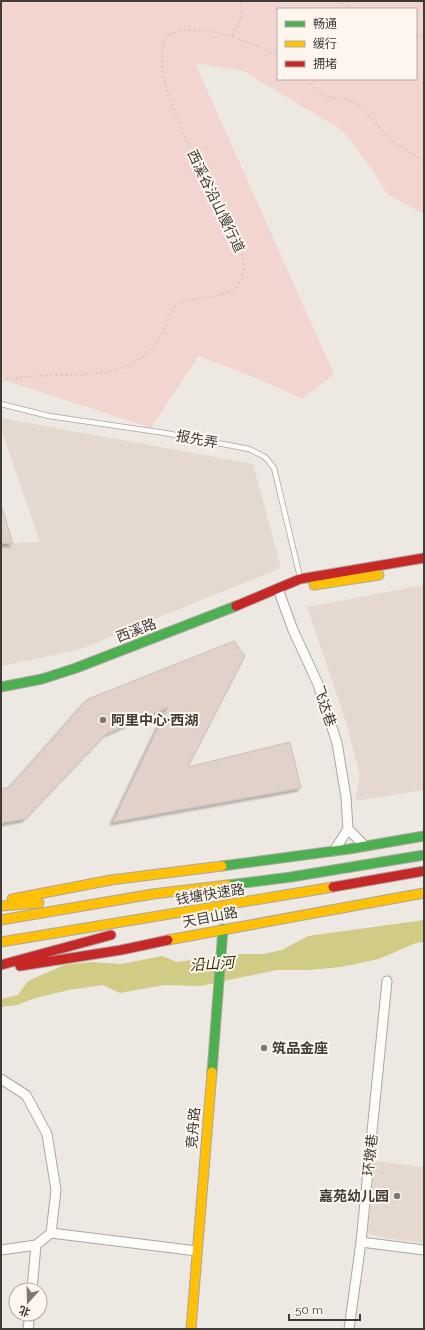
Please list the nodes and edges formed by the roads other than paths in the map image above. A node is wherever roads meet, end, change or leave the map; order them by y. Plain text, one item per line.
1 (1, 404) edge
2 (424, 558) edge
3 (424, 567) edge
4 (300, 579) junction
5 (278, 589) junction
6 (1, 687) edge
7 (348, 829) junction
8 (424, 836) edge
9 (365, 846) junction
10 (334, 851) junction
11 (424, 855) edge
12 (424, 871) edge
13 (424, 893) edge
14 (153, 894) junction
15 (1, 901) edge
16 (232, 905) junction
17 (1, 906) edge
18 (1, 920) edge
19 (223, 929) junction
20 (1, 942) edge
21 (1, 965) edge
22 (1, 970) edge
23 (387, 981) dead end
24 (1, 1079) edge
25 (51, 1232) junction
26 (361, 1242) junction
27 (36, 1245) junction
28 (1, 1250) edge
29 (424, 1250) edge
30 (197, 1251) junction
31 (33, 1282) edge
32 (191, 1329) edge
33 (350, 1329) edge

1 - 4 lane, 报先弄
2 - 4 main road, 西溪路
3 - 5 main road, 西溪路
4 - 5 main road, 西溪路
5 - 6 main road, 西溪路
5 - 7 street, 飞达巷
7 - 9 street
7 - 10 street
8 - 9 main road
9 - 10 main road
10 - 15 main road
11 - 14 main road, 钱塘快速路
12 - 16 main road, 钱塘快速路
13 - 19 main road, 天目山路
14 - 17 main road
14 - 18 main road, 钱塘快速路
16 - 20 main road, 钱塘快速路
16 - 21 main road
19 - 22 main road, 天目山路
19 - 30 main road, 竞舟路
23 - 26 street, 环墩巷
24 - 25 street
25 - 27 street
25 - 30 street
26 - 29 street
26 - 33 street, 环墩巷
27 - 28 street
27 - 31 street
30 - 32 main road, 竞舟路

